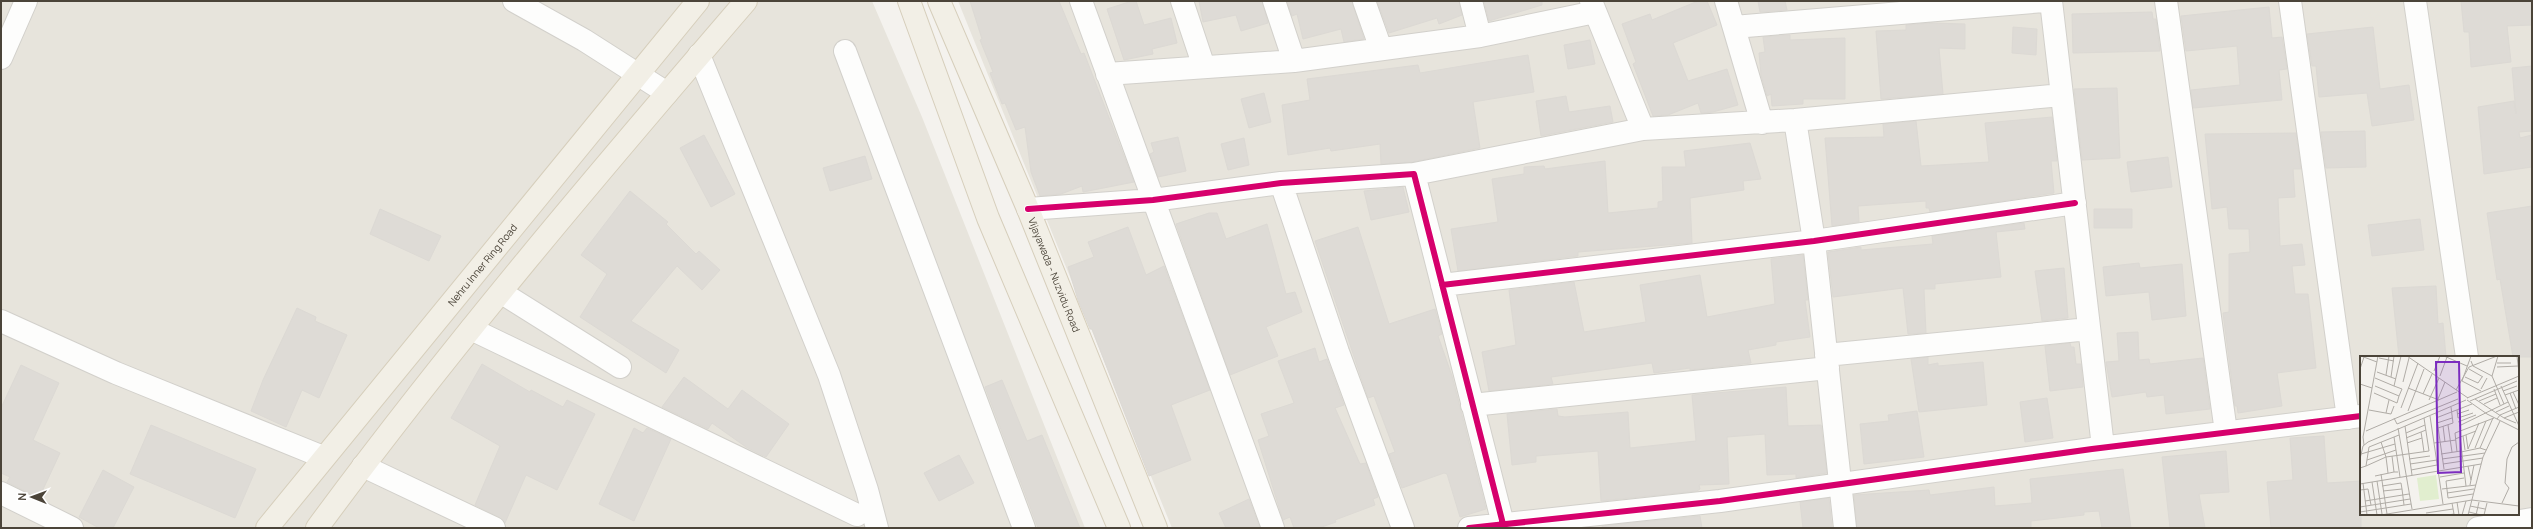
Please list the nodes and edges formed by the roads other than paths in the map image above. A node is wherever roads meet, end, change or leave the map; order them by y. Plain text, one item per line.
1 (26, 1) edge
2 (514, 1) edge
3 (698, 1) edge
4 (746, 1) edge
5 (909, 1) edge
6 (939, 1) edge
7 (1081, 1) edge
8 (1182, 1) edge
9 (1274, 1) edge
10 (1364, 1) edge
11 (1471, 1) edge
12 (1726, 1) edge
13 (2044, 1) edge
14 (2051, 1) edge
15 (2166, 1) edge
16 (2290, 1) edge
17 (2415, 1) edge
18 (1593, 7) edge
19 (1734, 27) junction
20 (1480, 36) junction
21 (1381, 49) junction
22 (846, 51) dead end
23 (699, 55) junction
24 (1, 58) edge
25 (1294, 61) junction
26 (1204, 67) junction
27 (639, 74) junction
28 (1107, 74) junction
29 (666, 93) junction
30 (2062, 95) junction
31 (1795, 120) junction
32 (1762, 122) junction
33 (1643, 129) junction
34 (1414, 174) junction
35 (1281, 183) junction
36 (1153, 200) junction
37 (2075, 203) junction
38 (1028, 208) junction
39 (1814, 240) junction
40 (1442, 285) junction
41 (502, 293) junction
42 (1, 321) edge
43 (471, 329) junction
44 (2089, 329) junction
45 (2467, 356) edge
46 (1827, 361) junction
47 (620, 368) dead end
48 (1472, 404) junction
49 (2355, 417) edge
50 (2226, 432) junction
51 (2103, 447) junction
52 (324, 457) junction
53 (363, 466) junction
54 (1840, 484) junction
55 (867, 490) junction
56 (1, 493) edge
57 (2532, 520) edge
58 (854, 522) edge
59 (1503, 524) junction
60 (2488, 524) edge
61 (72, 528) edge
62 (267, 528) edge
63 (317, 528) edge
64 (494, 528) edge
65 (877, 528) edge
66 (1024, 528) edge
67 (1119, 528) edge
68 (1156, 528) edge
69 (1273, 528) edge
70 (1403, 528) edge
71 (1469, 528) edge
72 (1845, 528) edge

1 - 24 street
2 - 27 street
3 - 27 main road, Nehru Inner Ring Road
4 - 23 main road
5 - 67 main road
6 - 38 main road, Vijayawada - Nuzvidu Road
7 - 28 street
8 - 26 street
9 - 25 street
10 - 21 street
11 - 20 street
12 - 19 street
13 - 19 street
14 - 30 street
15 - 50 street
16 - 49 street
17 - 45 street
18 - 20 street
18 - 33 street
19 - 32 street
20 - 21 street
21 - 25 street
22 - 66 street
23 - 29 main road
23 - 55 street
25 - 26 street
26 - 28 street
27 - 29 street
27 - 52 main road, Nehru Inner Ring Road
28 - 36 street
29 - 41 main road
30 - 31 street
30 - 37 street
31 - 32 street
31 - 39 street
32 - 33 street
33 - 34 street
34 - 35 street
34 - 40 street
35 - 36 street
35 - 70 street
36 - 38 street
36 - 69 street
37 - 39 street
37 - 44 street
38 - 68 main road, Vijayawada - Nuzvidu Road
39 - 40 street
39 - 46 street
40 - 48 street
41 - 43 main road
41 - 47 street
42 - 52 street
43 - 53 main road
43 - 58 street
44 - 46 street
44 - 51 street
46 - 48 street
46 - 54 street
48 - 59 street
49 - 50 street
50 - 51 street
51 - 54 street
52 - 62 main road, Nehru Inner Ring Road
53 - 63 main road
53 - 64 street
54 - 59 street
54 - 72 street
55 - 58 street
55 - 65 street
56 - 61 street
57 - 60 street
59 - 71 street

